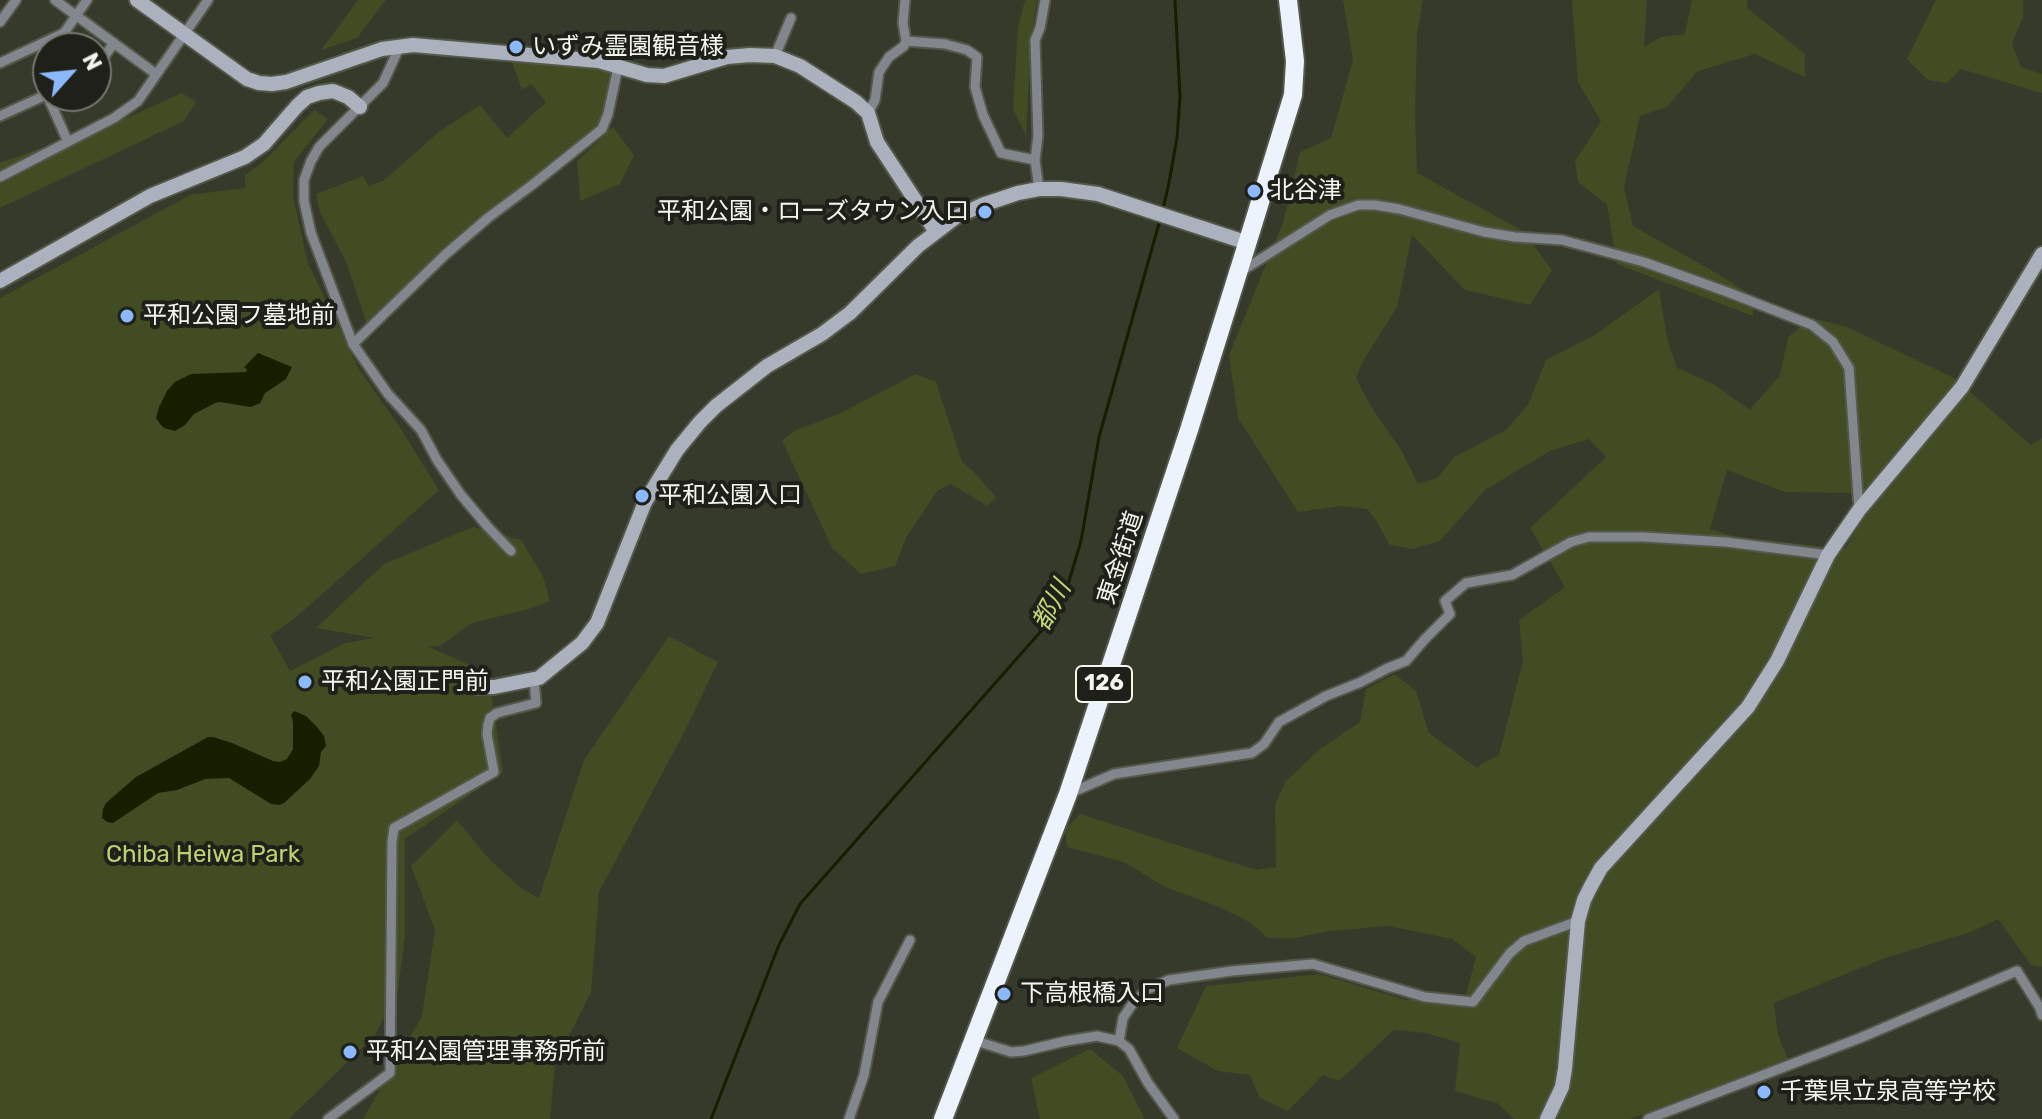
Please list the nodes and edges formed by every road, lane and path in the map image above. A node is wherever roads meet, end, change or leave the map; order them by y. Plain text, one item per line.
1 (16, 0) edge
2 (55, 0) edge
3 (87, 0) edge
4 (137, 0) edge
5 (208, 0) edge
6 (905, 0) edge
7 (1045, 0) edge
8 (1288, 0) edge
9 (76, 15) junction
10 (791, 18) dead end
11 (0, 22) edge
12 (183, 34) junction
13 (906, 41) junction
14 (114, 43) junction
15 (112, 46) edge
16 (400, 46) junction
17 (775, 56) junction
18 (0, 63) edge
19 (618, 67) junction
20 (156, 74) junction
21 (32, 102) edge
22 (360, 107) junction
23 (55, 112) edge
24 (868, 113) junction
25 (0, 116) edge
26 (68, 142) junction
27 (1035, 160) junction
28 (0, 177) edge
29 (1039, 189) junction
30 (936, 232) junction
31 (1248, 243) junction
32 (2042, 254) edge
33 (1238, 274) junction
34 (0, 281) edge
35 (353, 344) junction
36 (1859, 510) junction
37 (511, 551) dead end
38 (1828, 555) junction
39 (534, 680) junction
40 (477, 687) dead end
41 (1068, 794) junction
42 (1578, 921) junction
43 (910, 940) dead end
44 (2042, 1015) edge
45 (973, 1040) junction
46 (1119, 1041) junction
47 (328, 1119) edge
48 (849, 1119) edge
49 (943, 1119) edge
50 (1174, 1119) edge
51 (1547, 1119) edge
52 (1648, 1119) edge

1 - 11 street
2 - 9 street
3 - 9 street
4 - 12 street
5 - 12 street
6 - 13 street
7 - 27 street
8 - 31 highway, 東金街道 / 126
9 - 14 street
9 - 18 street
10 - 17 street
12 - 16 street
12 - 20 street
13 - 24 street
13 - 27 street
14 - 15 street
14 - 20 street
16 - 19 street
16 - 22 street
17 - 19 street
17 - 24 street
19 - 35 street
20 - 26 street
21 - 25 street
22 - 34 street
22 - 35 street
23 - 26 street
24 - 30 street
26 - 28 street
27 - 29 street
29 - 30 street
29 - 31 street
30 - 39 street
31 - 33 highway, 東金街道 / 126
32 - 36 street
33 - 36 street
33 - 41 highway, 東金街道 / 126
35 - 37 street
36 - 38 street
38 - 41 street
38 - 42 street
39 - 40 street
39 - 47 street
41 - 45 highway, 東金街道 / 126
42 - 46 street
42 - 51 street
43 - 48 street
44 - 52 street
45 - 46 street
45 - 49 highway, 東金街道 / 126
46 - 50 street

